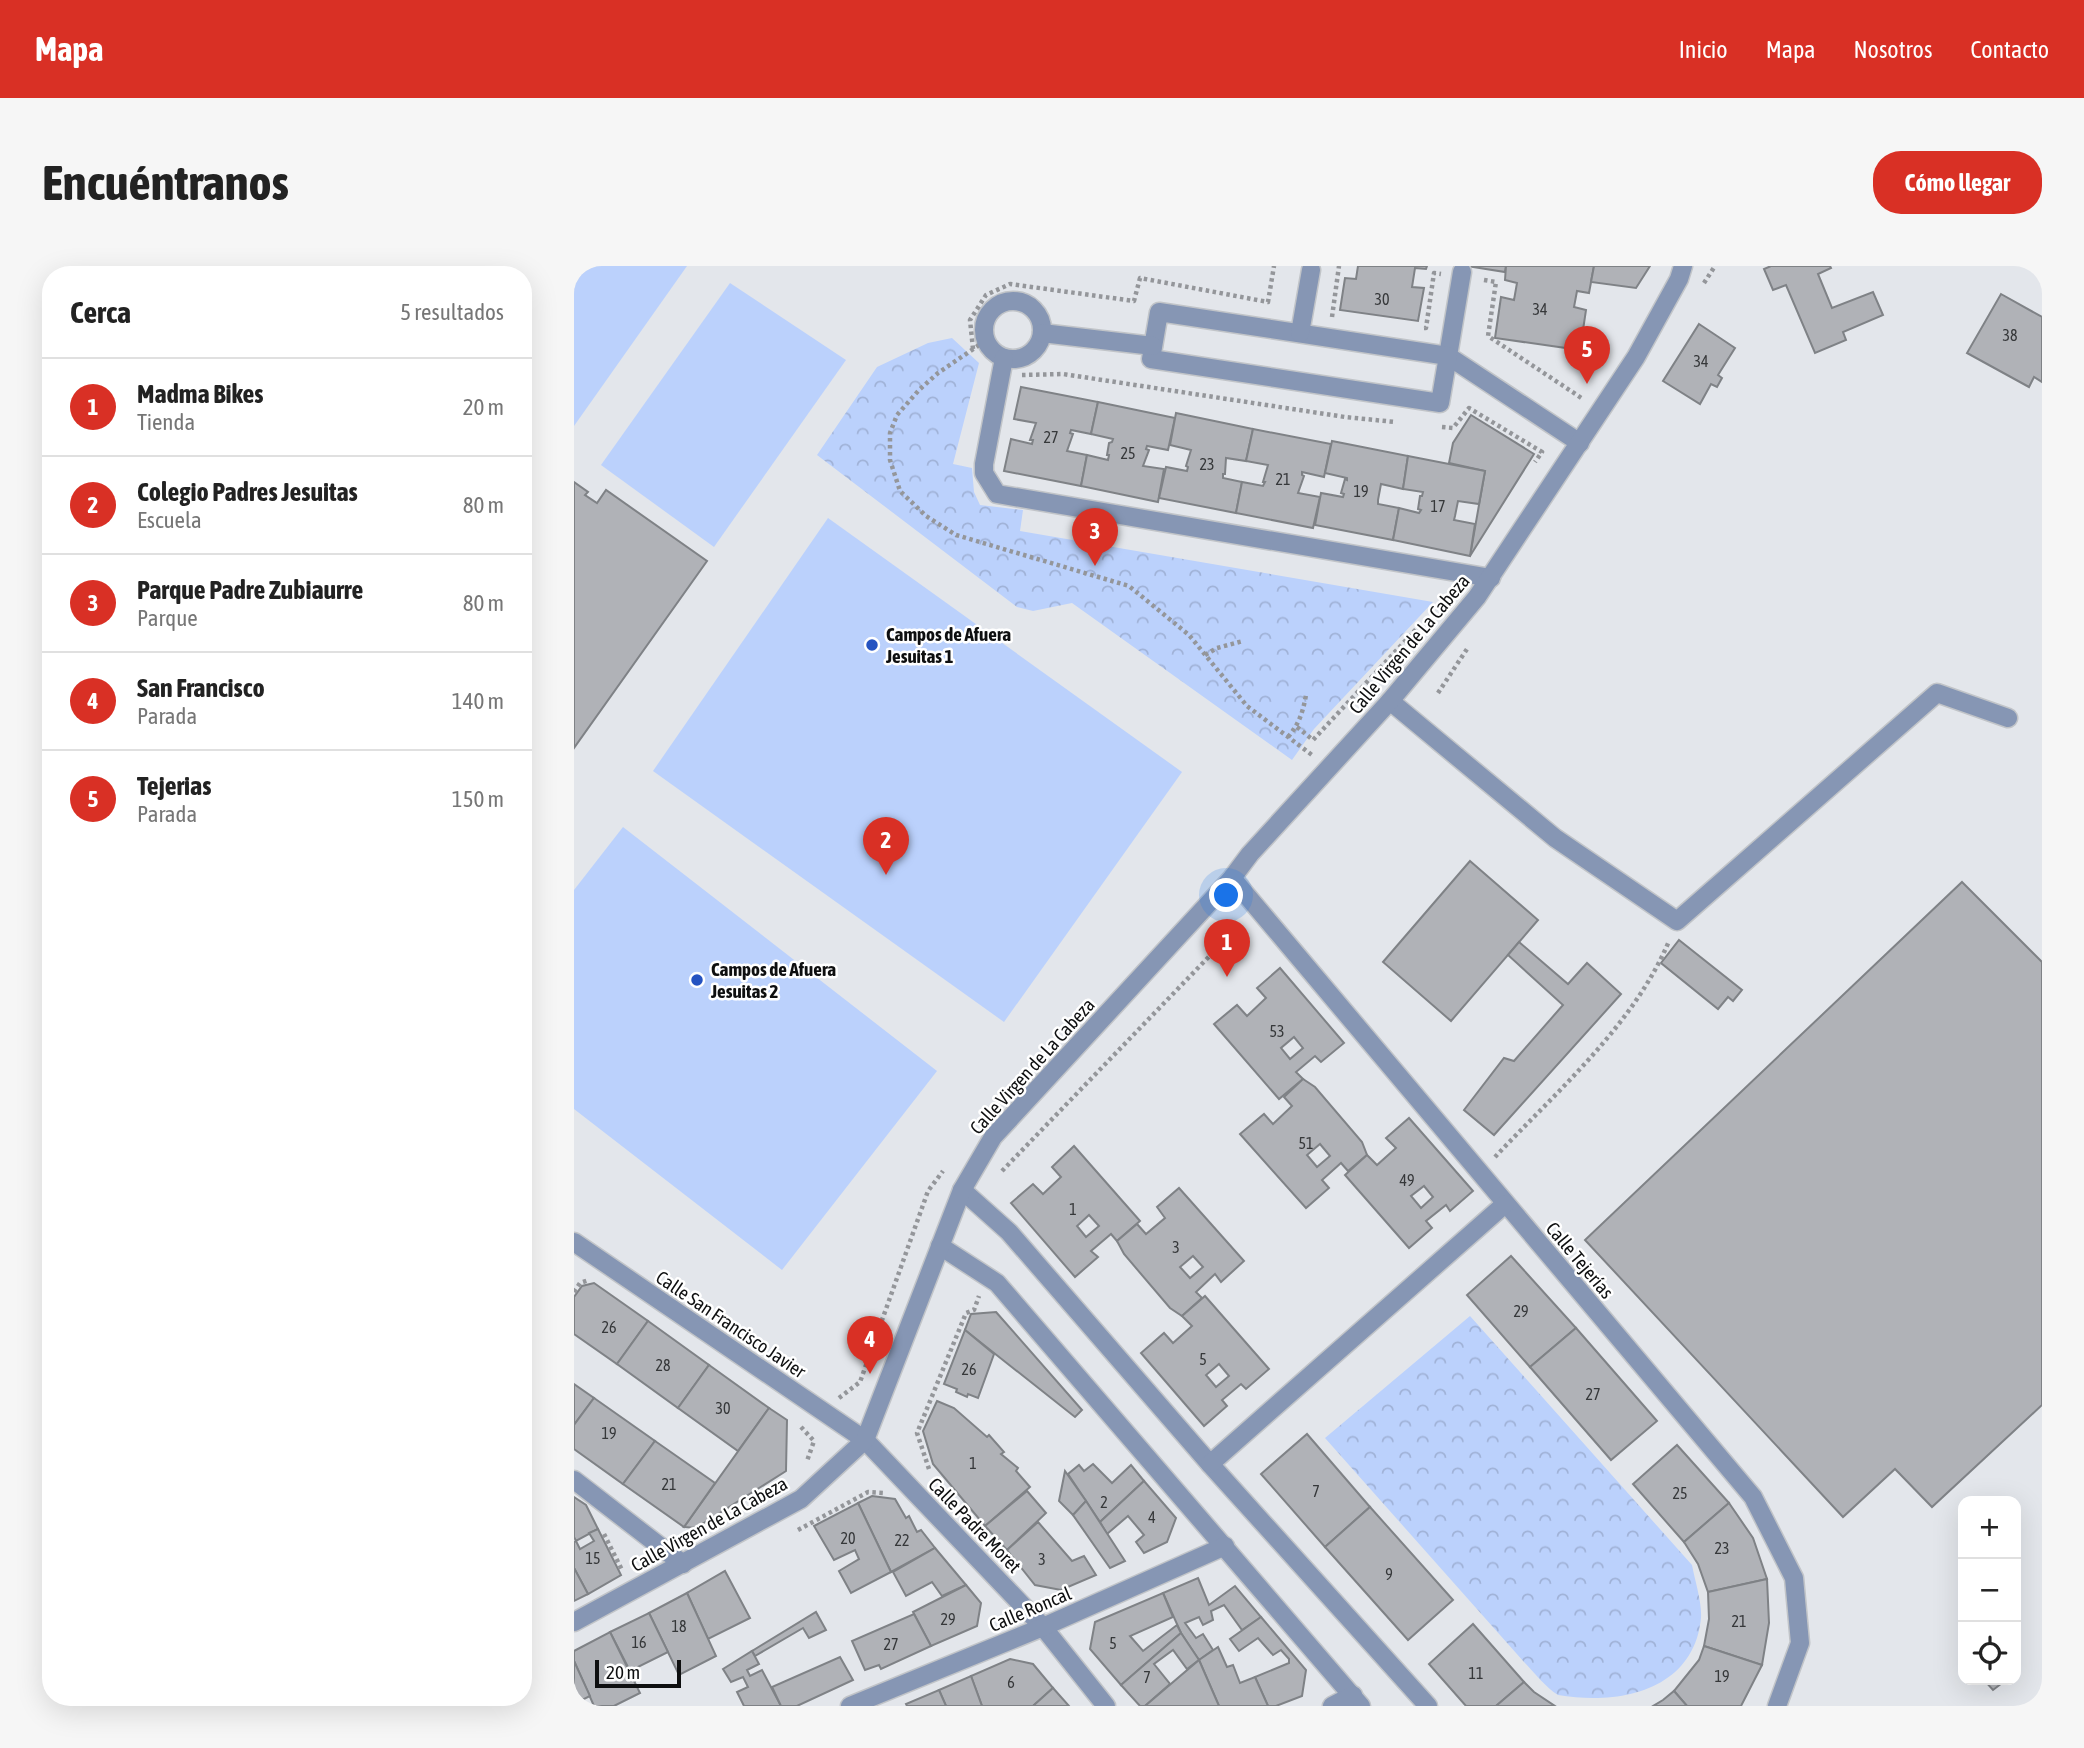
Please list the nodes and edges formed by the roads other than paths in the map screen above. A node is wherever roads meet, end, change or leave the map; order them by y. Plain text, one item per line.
1 (1684, 266) edge
2 (1311, 270) dead end
3 (1462, 274) road end
4 (1042, 333) junction
5 (1300, 333) junction
6 (1153, 346) junction
7 (1448, 356) junction
8 (1004, 358) junction
9 (1580, 443) junction
10 (1491, 578) junction
11 (1390, 701) junction
12 (2008, 718) dead end
13 (1232, 878) junction
14 (962, 1189) junction
15 (1505, 1204) junction
16 (575, 1245) edge
17 (940, 1246) junction
18 (865, 1440) junction
19 (1210, 1464) junction
20 (574, 1480) edge
21 (1225, 1546) junction
22 (683, 1564) junction
23 (574, 1622) edge
24 (1044, 1627) junction
25 (1357, 1701) edge
26 (850, 1706) edge
27 (1106, 1706) edge
28 (1332, 1706) edge
29 (1428, 1706) edge
30 (1777, 1706) edge

1 - 9 street, Calle Virgen de La Cabeza
2 - 5 street
3 - 7 street
4 - 6 street
4 - 8 street
4 - 8 street
5 - 6 street
5 - 7 street
6 - 7 street
7 - 9 street
8 - 10 street, Calle Virgen de La Cabeza
9 - 10 street, Calle Virgen de La Cabeza
10 - 11 street, Calle Virgen de La Cabeza
11 - 12 street
11 - 13 street, Calle Virgen de La Cabeza
13 - 14 street, Calle Virgen de La Cabeza
13 - 15 street, Calle Tejerías
14 - 17 street, Calle Virgen de La Cabeza
14 - 19 street
15 - 19 street
15 - 30 street, Calle Tejerías
16 - 18 street, Calle San Francisco Javier
17 - 18 street, Calle Virgen de La Cabeza
17 - 21 street
18 - 22 street, Calle Virgen de La Cabeza
18 - 24 street, Calle Padre Moret
19 - 29 street
20 - 22 street
21 - 24 street, Calle Roncal
21 - 25 street
22 - 23 street, Calle Virgen de La Cabeza
24 - 26 street, Calle Roncal
24 - 27 street, Calle Padre Moret
25 - 28 street

